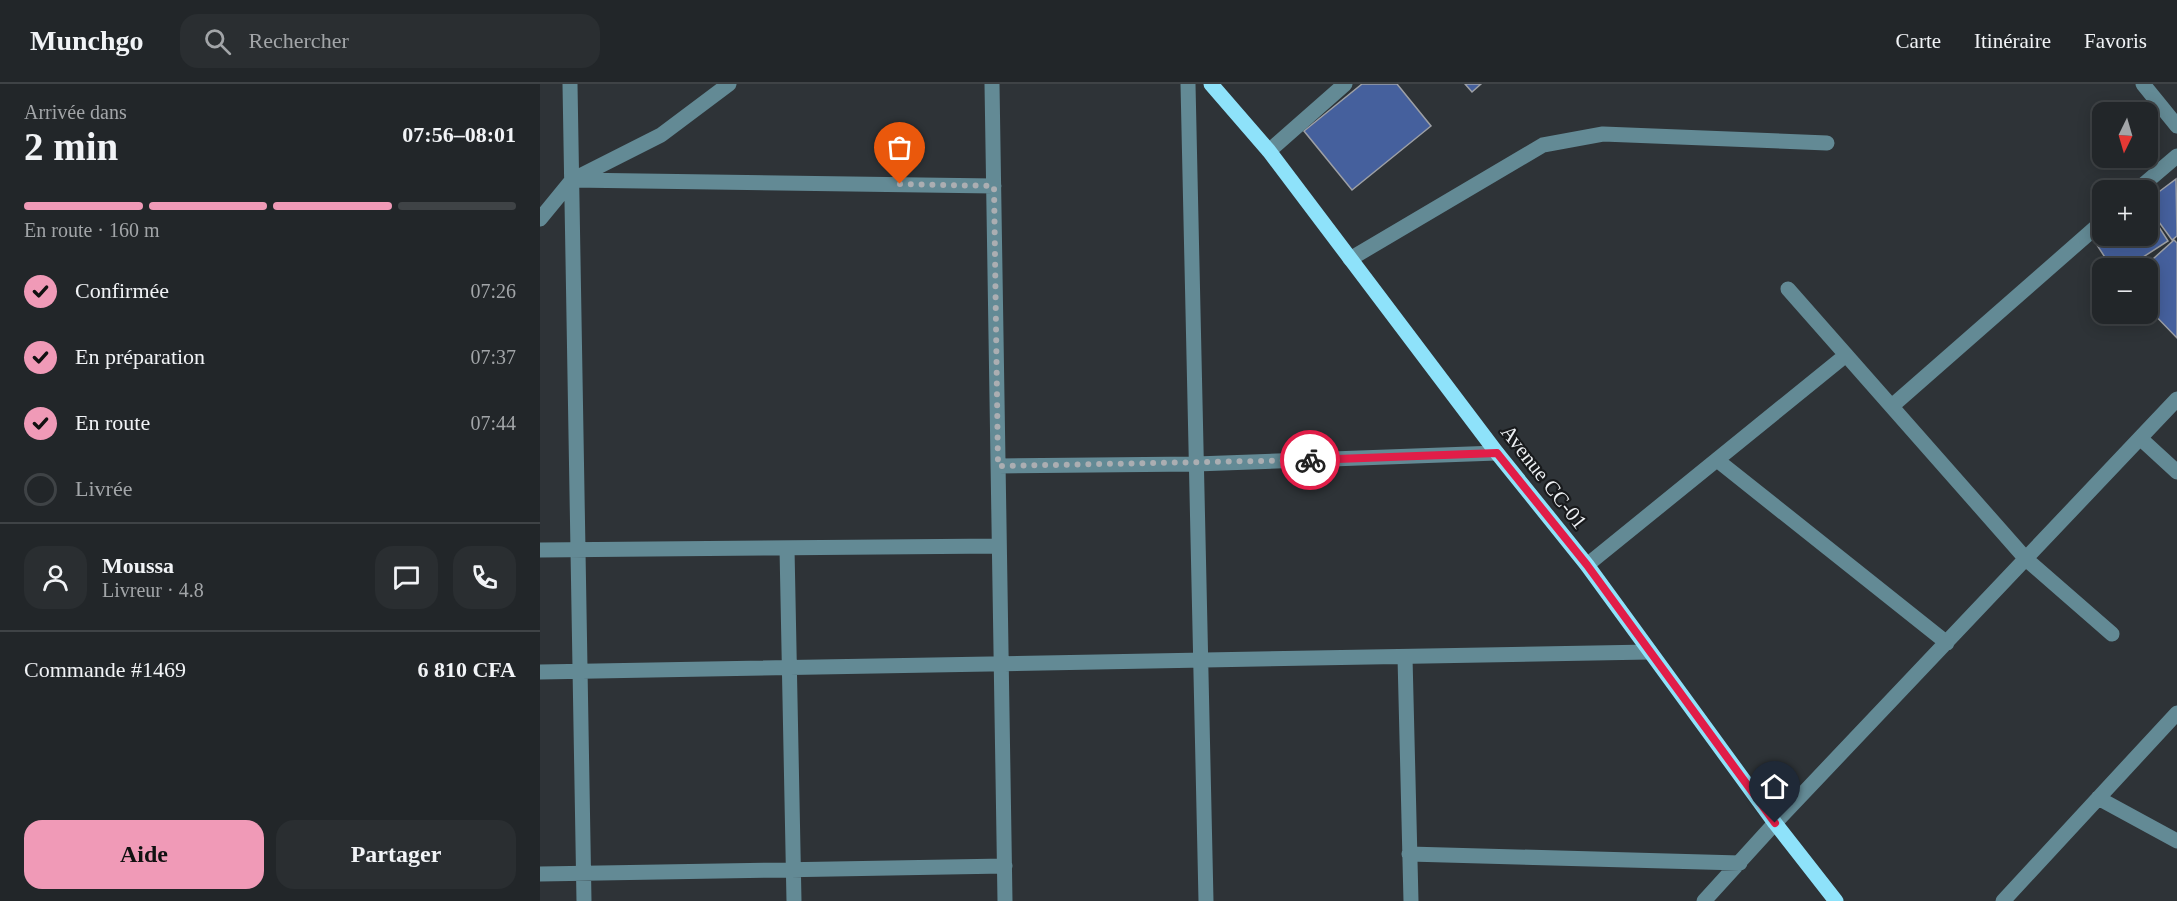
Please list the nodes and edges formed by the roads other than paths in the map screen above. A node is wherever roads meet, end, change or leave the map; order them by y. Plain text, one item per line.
1 (570, 84) edge
2 (729, 84) edge
3 (992, 84) edge
4 (1188, 84) edge
5 (1211, 84) edge
6 (1345, 84) edge
7 (2143, 84) edge
8 (2177, 126) edge
9 (1827, 143) dead end
10 (1269, 151) junction
11 (2177, 156) edge
12 (572, 180) junction
13 (2149, 180) edge
14 (994, 186) junction
15 (540, 219) edge
16 (2092, 231) edge
17 (1350, 259) junction
18 (1788, 289) dead end
19 (1846, 355) junction
20 (2177, 399) edge
21 (1892, 406) junction
22 (2140, 438) junction
23 (1497, 453) junction
24 (1717, 460) junction
25 (1196, 464) junction
26 (998, 466) junction
27 (2177, 472) edge
28 (999, 546) junction
29 (787, 548) junction
30 (578, 549) junction
31 (540, 550) edge
32 (2026, 559) junction
33 (1587, 565) junction
34 (2112, 634) dead end
35 (1947, 643) junction
36 (1650, 652) junction
37 (1405, 657) junction
38 (1200, 661) junction
39 (1001, 664) junction
40 (789, 667) junction
41 (580, 671) junction
42 (540, 672) edge
43 (2177, 713) edge
44 (2098, 798) junction
45 (1775, 823) junction
46 (2177, 841) edge
47 (1409, 854) junction
48 (1740, 863) junction
49 (1005, 866) junction
50 (793, 870) junction
51 (584, 873) junction
52 (540, 874) edge
53 (584, 901) edge
54 (794, 901) edge
55 (1005, 901) edge
56 (1206, 901) edge
57 (1411, 901) edge
58 (1704, 901) edge
59 (1836, 901) edge
60 (2003, 901) edge

1 - 12 street
2 - 12 street
3 - 14 street
4 - 25 street
5 - 10 main road, Avenue CC-01
6 - 10 street
7 - 8 street
9 - 17 street
10 - 17 main road, Avenue CC-01
11 - 13 street
12 - 14 street
12 - 15 street
12 - 30 street
14 - 26 street
16 - 21 street
17 - 23 main road, Avenue CC-01
18 - 19 street
19 - 21 street
19 - 24 street
20 - 22 street
21 - 32 street
22 - 27 street
22 - 32 street
23 - 25 street
23 - 33 main road, Avenue CC-01
24 - 33 street
24 - 35 street
25 - 26 street
25 - 38 street
26 - 28 street
28 - 29 street
28 - 39 street
29 - 30 street
29 - 40 street
30 - 31 street
30 - 41 street
32 - 34 street
32 - 35 street
33 - 36 main road, Avenue CC-01
35 - 45 street
36 - 37 street
36 - 45 main road, Avenue CC-01
37 - 38 street
37 - 47 street
38 - 39 street
38 - 56 street
39 - 40 street
39 - 49 street
40 - 41 street
40 - 50 street
41 - 42 street
41 - 51 street
43 - 44 street
44 - 46 street
44 - 60 street
45 - 48 street
45 - 59 main road, Avenue CC-01
47 - 48 street
47 - 57 street
48 - 58 street
49 - 50 street
49 - 55 street
50 - 51 street
50 - 54 street
51 - 52 street
51 - 53 street

